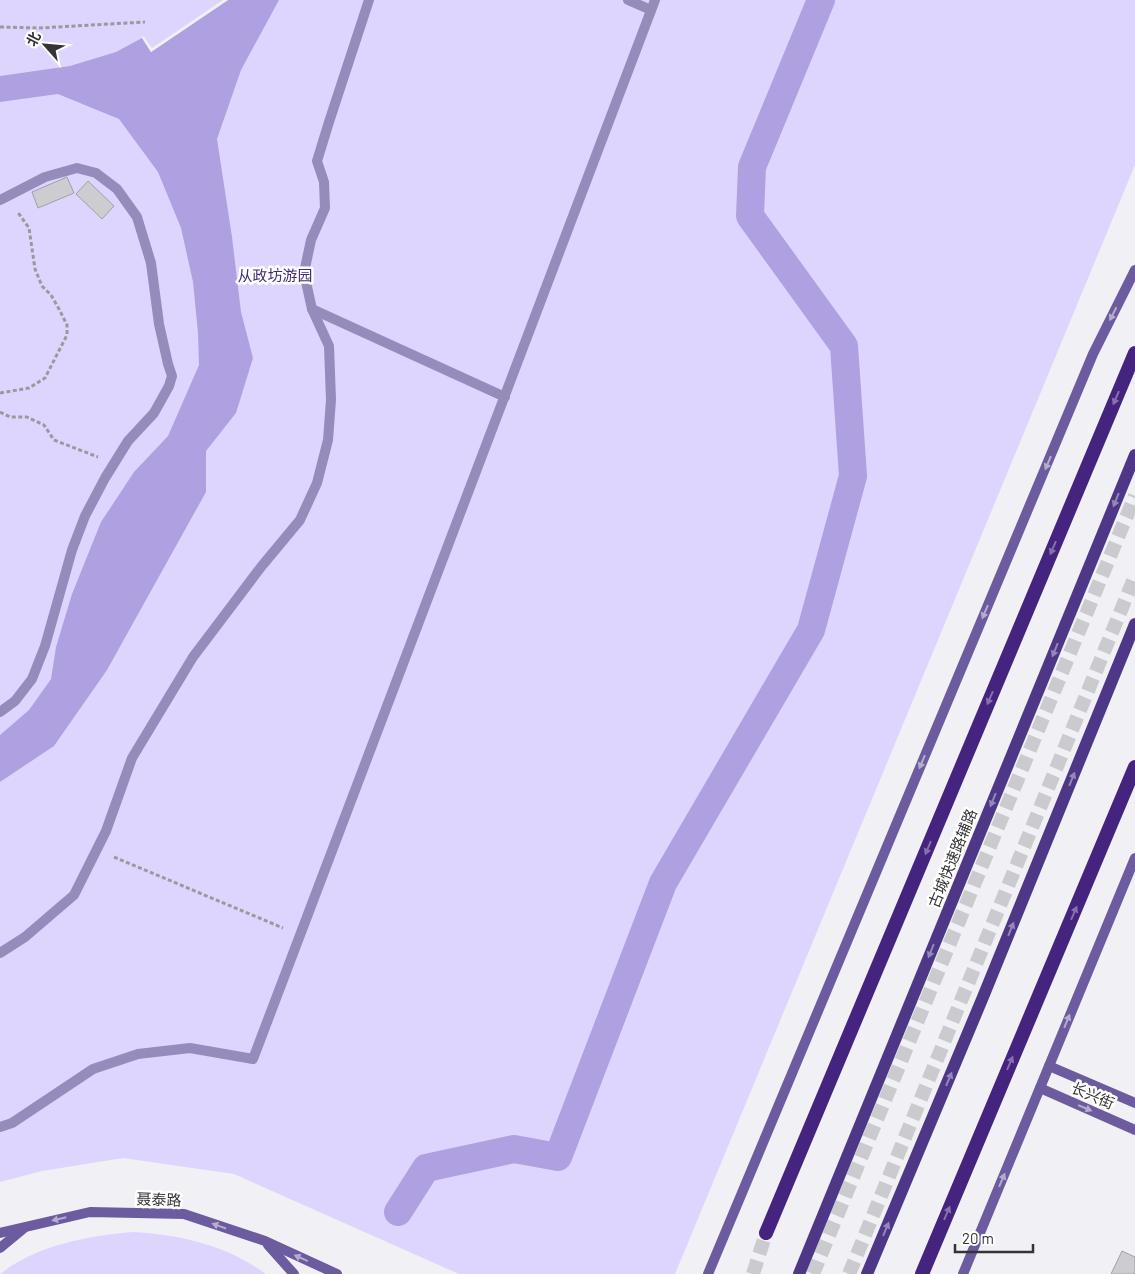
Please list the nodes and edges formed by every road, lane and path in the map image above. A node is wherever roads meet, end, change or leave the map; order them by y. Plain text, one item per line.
1 (369, 0) edge
2 (628, 0) edge
3 (653, 5) edge
4 (145, 22) dead end
5 (0, 27) edge
6 (4, 198) edge
7 (1135, 270) edge
8 (312, 309) junction
9 (1135, 353) edge
10 (0, 393) edge
11 (505, 397) junction
12 (0, 412) edge
13 (1135, 455) edge
14 (115, 461) junction
15 (1135, 624) edge
16 (0, 712) edge
17 (1135, 767) edge
18 (97, 850) junction
19 (1135, 858) edge
20 (300, 935) junction
21 (0, 953) edge
22 (1049, 1066) junction
23 (1040, 1088) junction
24 (1135, 1103) edge
25 (0, 1127) edge
26 (1135, 1130) edge
27 (26, 1227) junction
28 (0, 1233) edge
29 (766, 1233) tunnel mouth
30 (265, 1242) junction
31 (0, 1248) edge
32 (294, 1274) edge
33 (337, 1274) edge
34 (708, 1274) edge
35 (799, 1274) edge
36 (866, 1274) edge
37 (922, 1274) edge
38 (963, 1274) edge

1 - 8 lane
2 - 3 lane
3 - 11 lane
4 - 5 path
6 - 10 path
6 - 14 lane
7 -> 34 main road
8 - 11 lane
8 - 18 lane
9 -> 29 highway
11 - 20 lane
12 - 14 path
13 -> 35 main road, 古城快速路辅路
14 - 16 lane
36 -> 15 main road
37 -> 17 highway
18 - 20 path
18 - 21 lane
22 -> 19 main road
20 - 25 lane
22 - 23 main road
22 - 24 main road, 长兴街
23 -> 26 main road, 长兴街
38 -> 23 main road
27 - 28 main road, 聂泰路
30 -> 27 main road, 聂泰路
27 - 31 main road
30 - 32 main road
33 -> 30 main road, 聂泰路

